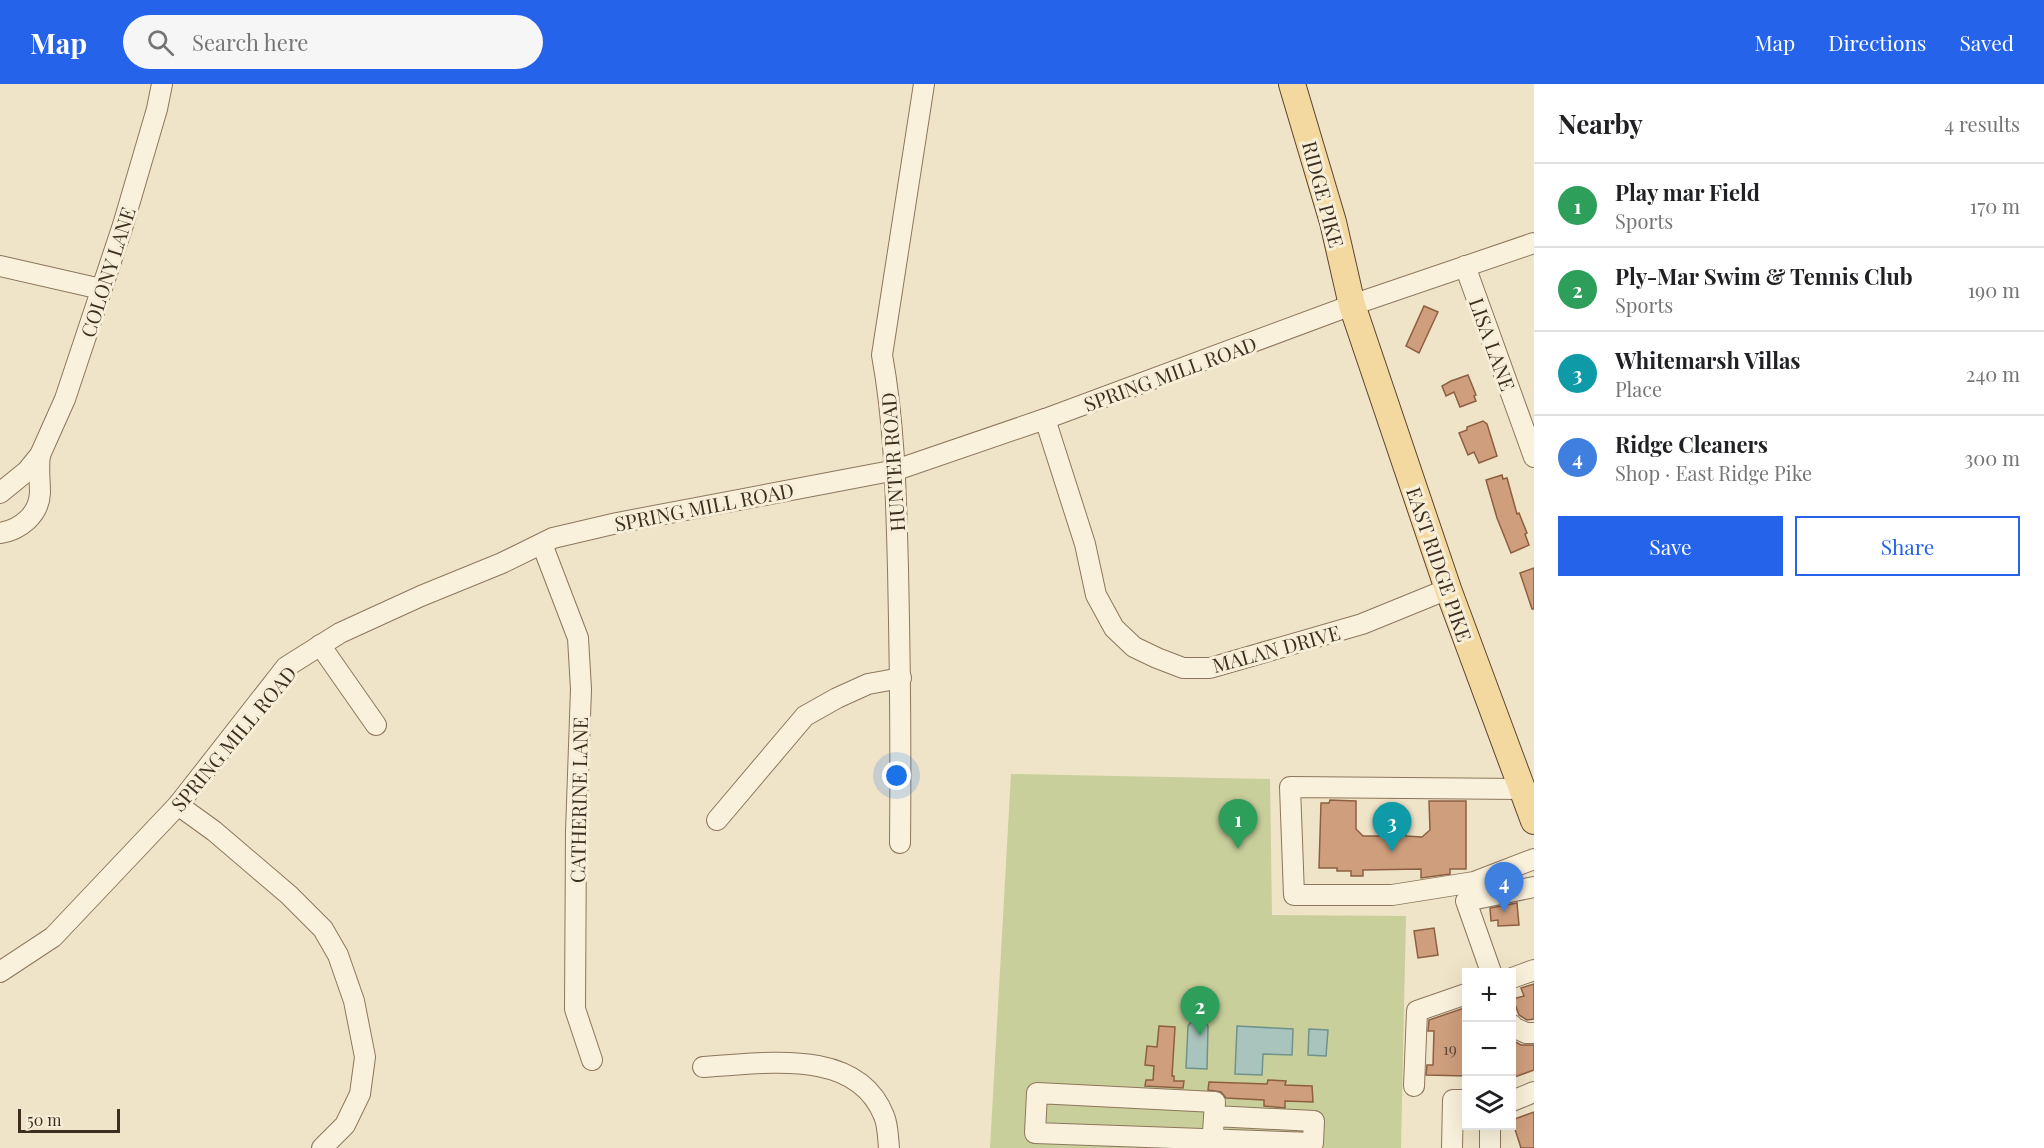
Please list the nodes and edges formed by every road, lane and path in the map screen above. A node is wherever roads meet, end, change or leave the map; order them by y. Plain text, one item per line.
1 (162, 84) edge
2 (924, 84) edge
3 (1292, 84) edge
4 (1534, 243) edge
5 (0, 266) edge
6 (1465, 266) junction
7 (101, 289) junction
8 (1352, 305) junction
9 (1045, 419) junction
10 (40, 455) junction
11 (1534, 457) edge
12 (896, 470) junction
13 (0, 493) edge
14 (0, 533) edge
15 (542, 544) junction
16 (1448, 589) junction
17 (320, 645) junction
18 (901, 678) junction
19 (375, 724) dead end
20 (178, 805) junction
21 (1530, 809) edge
22 (717, 820) dead end
23 (900, 843) dead end
24 (1534, 859) edge
25 (1534, 886) edge
26 (1490, 968) edge
27 (1534, 970) edge
28 (0, 972) edge
29 (1516, 977) edge
30 (1462, 996) edge
31 (1516, 1028) edge
32 (1534, 1033) edge
33 (592, 1060) dead end
34 (703, 1067) dead end
35 (1414, 1086) dead end
36 (1534, 1092) edge
37 (1516, 1099) edge
38 (1462, 1100) edge
39 (1214, 1116) junction
40 (1490, 1130) edge
41 (1212, 1144) edge
42 (322, 1148) edge
43 (889, 1148) edge
44 (1452, 1148) edge
45 (1490, 1148) edge

1 - 7 street, COLONY LANE
2 - 12 street, HUNTER ROAD
3 - 8 main road, RIDGE PIKE
4 - 6 street, SPRING MILL ROAD
5 - 7 street
6 - 8 street, SPRING MILL ROAD
6 - 11 street, LISA LANE
7 - 10 street, COLONY LANE
8 - 9 street, SPRING MILL ROAD
8 - 16 main road, EAST RIDGE PIKE
9 - 12 street, SPRING MILL ROAD
9 - 16 street, MALAN DRIVE
10 - 13 street, COLONY LANE
10 - 14 street, COLONY LANE
12 - 15 street, SPRING MILL ROAD
12 - 18 street, HUNTER ROAD
15 - 17 street, SPRING MILL ROAD
15 - 33 street, CATHERINE LANE
16 - 21 main road, EAST RIDGE PIKE
17 - 19 street
17 - 20 street, SPRING MILL ROAD
18 - 22 street
18 - 23 street, HUNTER ROAD
20 - 28 street, SPRING MILL ROAD
20 - 42 street
21 - 24 street
25 - 26 street
27 - 29 street
30 - 35 street
31 - 32 street
34 - 43 street
36 - 37 street
38 - 44 street
39 - 41 street
39 - 41 street
39 - 41 street
40 - 45 street

